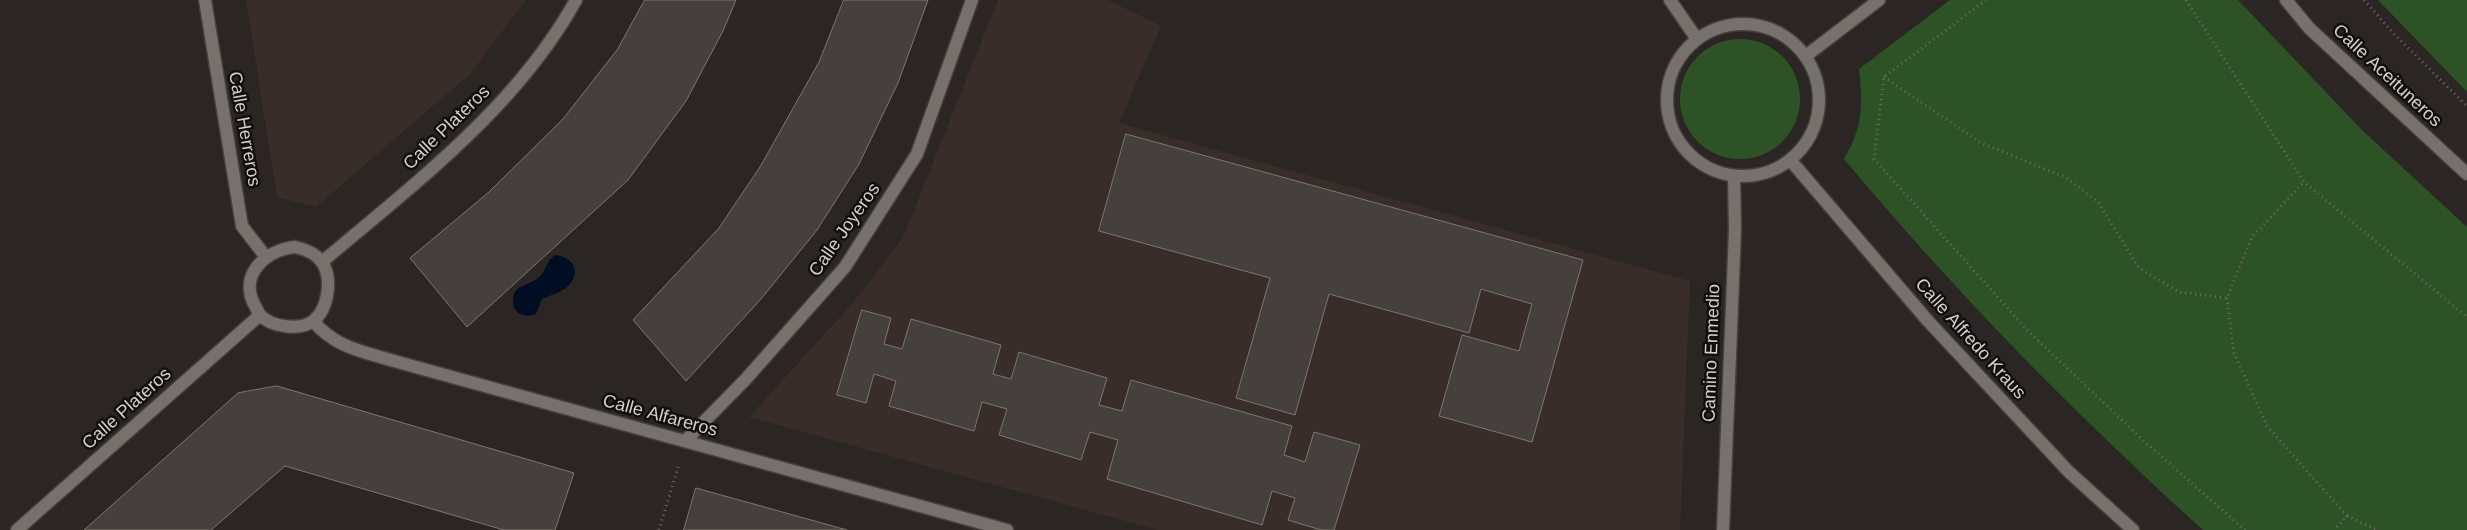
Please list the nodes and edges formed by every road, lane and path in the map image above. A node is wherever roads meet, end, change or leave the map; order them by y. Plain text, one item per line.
1 (204, 0) edge
2 (576, 0) edge
3 (972, 0) edge
4 (1670, 0) edge
5 (1879, 0) edge
6 (1986, 0) edge
7 (2186, 0) edge
8 (2286, 0) edge
9 (2364, 0) edge
10 (1697, 39) junction
11 (1807, 55) junction
12 (1884, 77) junction
13 (2467, 106) edge
14 (1791, 161) junction
15 (2467, 174) edge
16 (1734, 177) junction
17 (2304, 182) junction
18 (266, 257) junction
19 (322, 262) junction
20 (2227, 298) junction
21 (260, 315) junction
22 (2467, 317) edge
23 (313, 321) junction
24 (685, 441) junction
25 (2347, 516) junction
26 (17, 530) edge
27 (659, 530) edge
28 (1007, 530) edge
29 (1723, 530) edge
30 (2134, 530) edge
31 (2245, 530) edge
32 (2334, 530) edge
33 (2377, 530) edge

1 - 18 street, Calle Herreros
2 - 19 street, Calle Plateros
3 - 24 street, Calle Joyeros
4 - 10 street
5 - 11 street
6 - 12 path
7 - 17 path
8 - 15 street, Calle Aceituneros
9 - 13 path
10 - 11 street
10 - 16 street
11 - 14 street
12 - 20 path
12 - 31 path
14 - 16 street
14 - 30 street, Calle Alfredo Kraus
16 - 29 street, Camino Enmedio
17 - 20 path
17 - 22 path
18 - 19 street
18 - 21 street
19 - 23 street
20 - 25 path
21 - 23 street
21 - 26 street, Calle Plateros
23 - 24 street, Calle Alfareros
24 - 27 path
24 - 28 street, Calle Alfareros
25 - 32 path
25 - 33 path

